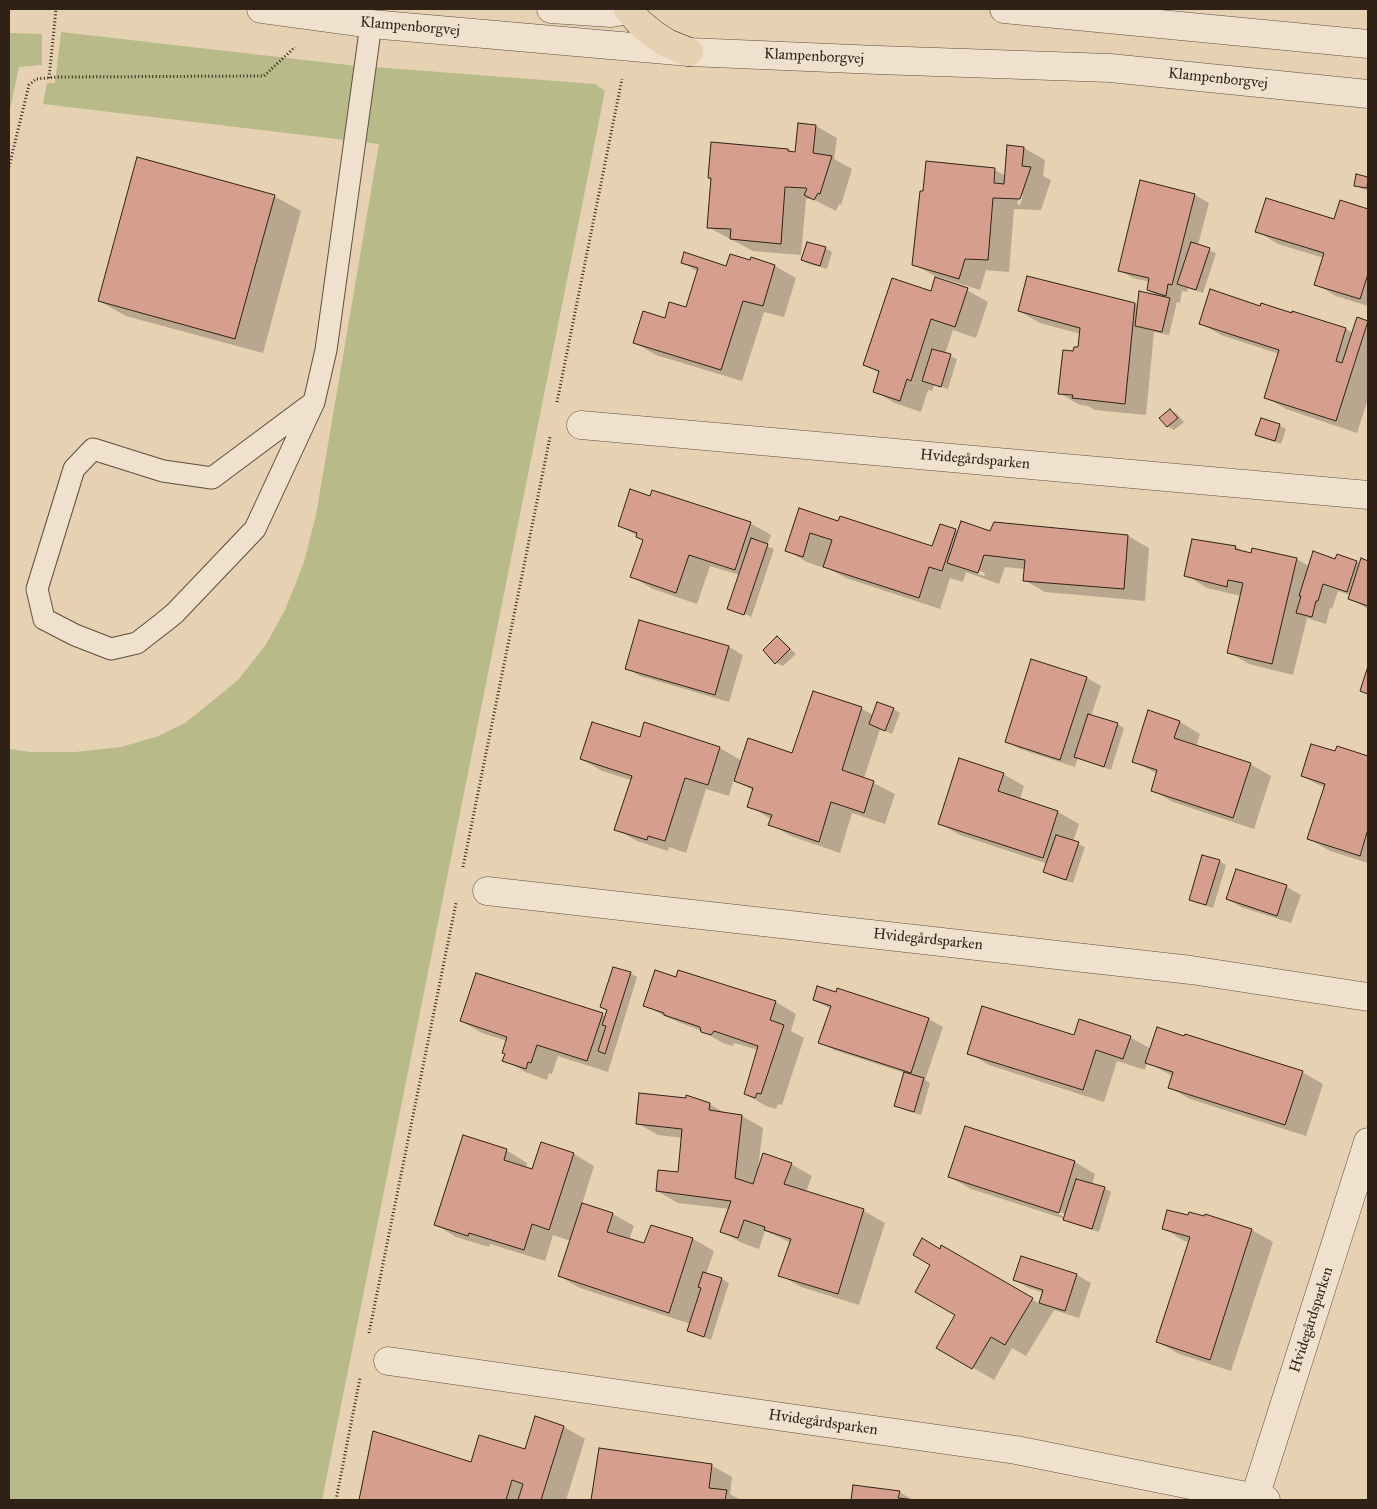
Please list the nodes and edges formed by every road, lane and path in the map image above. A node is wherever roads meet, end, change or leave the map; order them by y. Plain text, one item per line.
1 (56, 9) edge
2 (261, 9) edge
3 (551, 9) edge
4 (629, 9) edge
5 (1004, 9) edge
6 (324, 19) junction
7 (371, 24) junction
8 (1368, 44) edge
9 (629, 47) junction
10 (689, 52) junction
11 (49, 78) junction
12 (1368, 94) edge
13 (9, 167) edge
14 (314, 402) junction
15 (557, 403) dead end
16 (581, 425) dead end
17 (551, 432) dead end
18 (1368, 494) edge
19 (463, 867) dead end
20 (487, 891) dead end
21 (458, 896) dead end
22 (1368, 997) edge
23 (1368, 1142) edge
24 (368, 1338) dead end
25 (388, 1361) dead end
26 (361, 1376) dead end
27 (1260, 1499) edge
28 (336, 1500) edge

1 - 11 path
2 - 6 street, Klampenborgvej
3 - 4 street
4 - 10 highway
5 - 8 street
6 - 7 street, Klampenborgvej
6 - 11 path
7 - 9 street, Klampenborgvej
7 - 14 lane
9 - 10 street, Klampenborgvej
9 - 15 path
10 - 12 street, Klampenborgvej
11 - 13 path
14 - 14 lane
16 - 18 street, Hvidegårdsparken
17 - 19 path
20 - 22 street, Hvidegårdsparken
21 - 24 path
23 - 27 street, Hvidegårdsparken
25 - 27 street, Hvidegårdsparken
26 - 28 path

